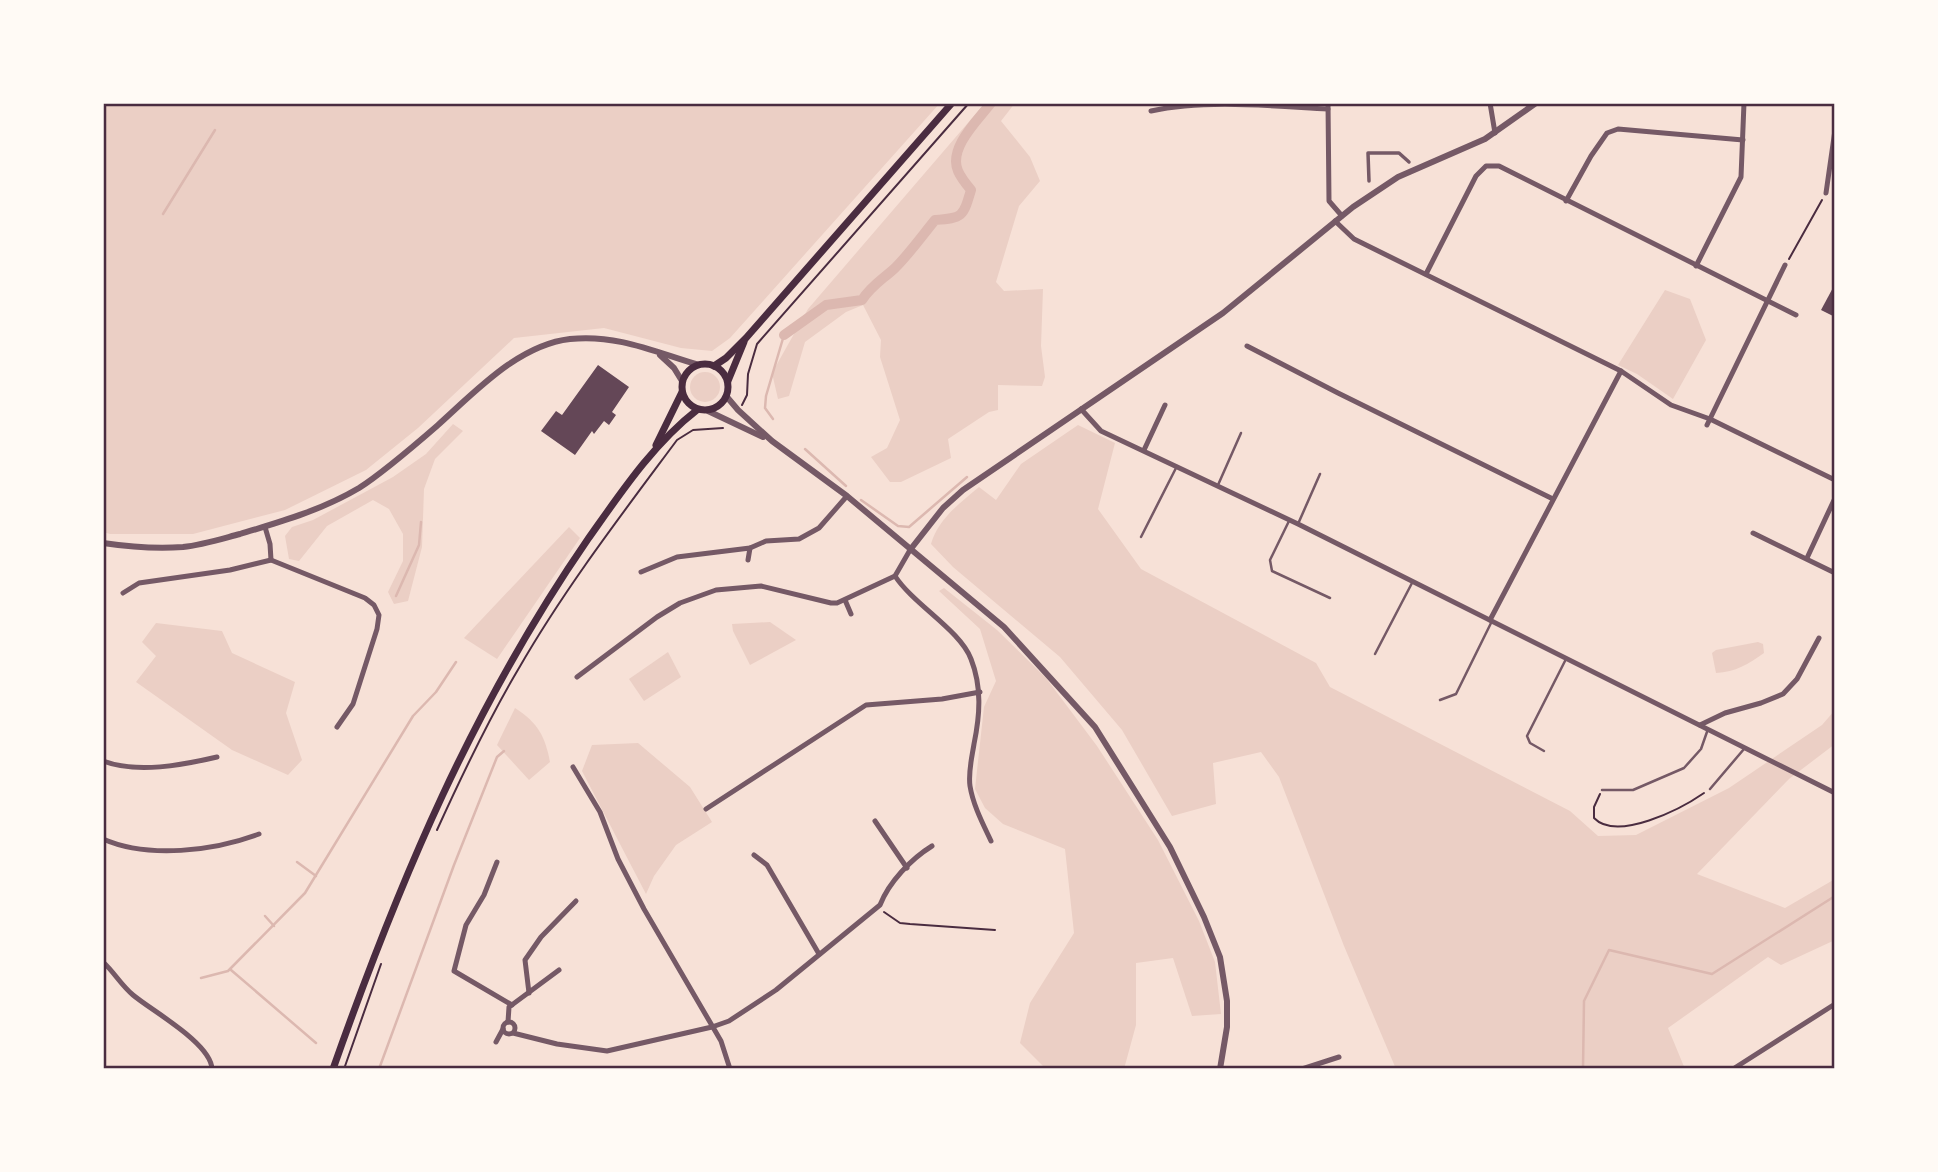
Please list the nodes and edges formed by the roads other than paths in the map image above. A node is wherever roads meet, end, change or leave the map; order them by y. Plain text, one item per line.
1 (952, 103) edge
2 (1490, 103) edge
3 (1536, 103) edge
4 (1744, 103) edge
5 (1328, 106) edge
6 (1151, 111) dead end
7 (1835, 130) edge
8 (1494, 133) junction
9 (1743, 140) junction
10 (1409, 162) dead end
11 (1369, 181) dead end
12 (1826, 193) road end
13 (1566, 201) junction
14 (1342, 216) junction
15 (1335, 221) junction
16 (1785, 265) road end
17 (1696, 266) junction
18 (1426, 274) junction
19 (1768, 302) junction
20 (1796, 315) dead end
21 (746, 338) junction
22 (1247, 346) dead end
23 (659, 353) junction
24 (699, 365) junction
25 (714, 366) junction
26 (1621, 371) junction
27 (682, 381) junction
28 (728, 381) junction
29 (682, 392) junction
30 (727, 397) junction
31 (1166, 405) dead end
32 (1081, 409) junction
33 (697, 410) junction
34 (708, 411) junction
35 (1709, 422) junction
36 (1241, 433) dead end
37 (772, 441) junction
38 (1144, 450) junction
39 (652, 453) junction
40 (1177, 466) junction
41 (1320, 474) dead end
42 (1835, 480) edge
43 (1218, 485) junction
44 (847, 496) junction
45 (1835, 498) edge
46 (1553, 499) junction
47 (1289, 521) junction
48 (1298, 524) junction
49 (265, 527) junction
50 (1753, 533) dead end
51 (1141, 537) dead end
52 (103, 543) edge
53 (750, 548) junction
54 (910, 550) junction
55 (1807, 558) junction
56 (748, 560) dead end
57 (271, 561) junction
58 (641, 572) dead end
59 (1835, 573) edge
60 (895, 576) junction
61 (1412, 583) junction
62 (123, 593) dead end
63 (1330, 598) dead end
64 (845, 600) junction
65 (851, 614) dead end
66 (1491, 620) junction
67 (1819, 638) dead end
68 (1375, 654) dead end
69 (1566, 659) junction
70 (578, 677) dead end
71 (980, 692) junction
72 (1440, 700) dead end
73 (1700, 725) junction
74 (337, 727) dead end
75 (1708, 729) junction
76 (1745, 748) junction
77 (1544, 751) dead end
78 (217, 757) dead end
79 (103, 761) edge
80 (573, 767) dead end
81 (1710, 789) road end
82 (1602, 790) road end
83 (1835, 793) edge
84 (706, 809) dead end
85 (875, 821) dead end
86 (259, 834) dead end
87 (103, 839) edge
88 (991, 841) dead end
89 (932, 846) dead end
90 (754, 855) dead end
91 (497, 862) dead end
92 (907, 868) junction
93 (576, 901) dead end
94 (818, 954) junction
95 (103, 962) edge
96 (559, 970) dead end
97 (528, 993) junction
98 (1835, 1003) edge
99 (512, 1005) junction
100 (508, 1022) junction
101 (712, 1027) junction
102 (503, 1030) junction
103 (513, 1033) junction
104 (496, 1042) dead end
105 (1339, 1057) dead end
106 (212, 1069) edge
107 (333, 1069) edge
108 (730, 1069) edge
109 (1220, 1069) edge
110 (1302, 1069) edge
111 (1733, 1069) edge

1 - 21 main road
2 - 8 street
3 - 8 street
4 - 9 street
5 - 6 street
5 - 14 street
7 - 12 street
8 - 14 street
9 - 13 street
9 - 17 street
10 - 11 street
13 - 17 street
13 - 18 street
14 - 15 street
15 - 18 street
15 - 32 street
16 - 19 street
17 - 19 street
18 - 26 street
19 - 20 street
19 - 35 street
21 - 25 main road
21 - 28 main road
22 - 46 street
23 - 24 street
23 - 27 street
23 - 49 street
24 - 25 main road
24 - 27 main road
25 - 28 main road
26 - 35 street
26 - 46 street
27 - 29 main road
28 - 30 main road
29 - 33 main road
29 - 39 main road
30 - 34 main road
30 - 37 street
31 - 38 street
32 - 38 street
32 - 54 street
33 - 34 main road
33 - 39 main road
34 - 37 street
35 - 42 street
36 - 43 lane
37 - 44 street
38 - 40 street
39 - 107 main road
40 - 43 street
40 - 51 lane
41 - 48 lane
43 - 47 street
44 - 53 street
44 - 54 street
45 - 55 street
46 - 66 street
47 - 48 street
47 - 63 lane
48 - 61 street
49 - 52 street
49 - 57 street
50 - 55 street
53 - 56 street
53 - 58 street
54 - 60 street
54 - 109 street
55 - 59 street
57 - 62 street
57 - 74 street
60 - 64 street
60 - 71 street
61 - 66 street
61 - 68 lane
64 - 65 street
64 - 70 street
66 - 69 street
66 - 72 lane
67 - 73 street
69 - 73 street
69 - 77 lane
71 - 84 street
71 - 88 street
73 - 75 street
75 - 76 street
75 - 82 lane
76 - 81 lane
76 - 83 street
78 - 79 street
80 - 101 street
85 - 92 street
86 - 87 street
89 - 92 street
90 - 94 street
91 - 99 street
92 - 94 street
93 - 97 street
94 - 101 street
95 - 106 street
96 - 97 street
97 - 99 street
98 - 111 street
99 - 100 street
100 - 102 street
100 - 103 street
101 - 103 street
101 - 108 street
102 - 103 street
102 - 104 street
105 - 110 street

